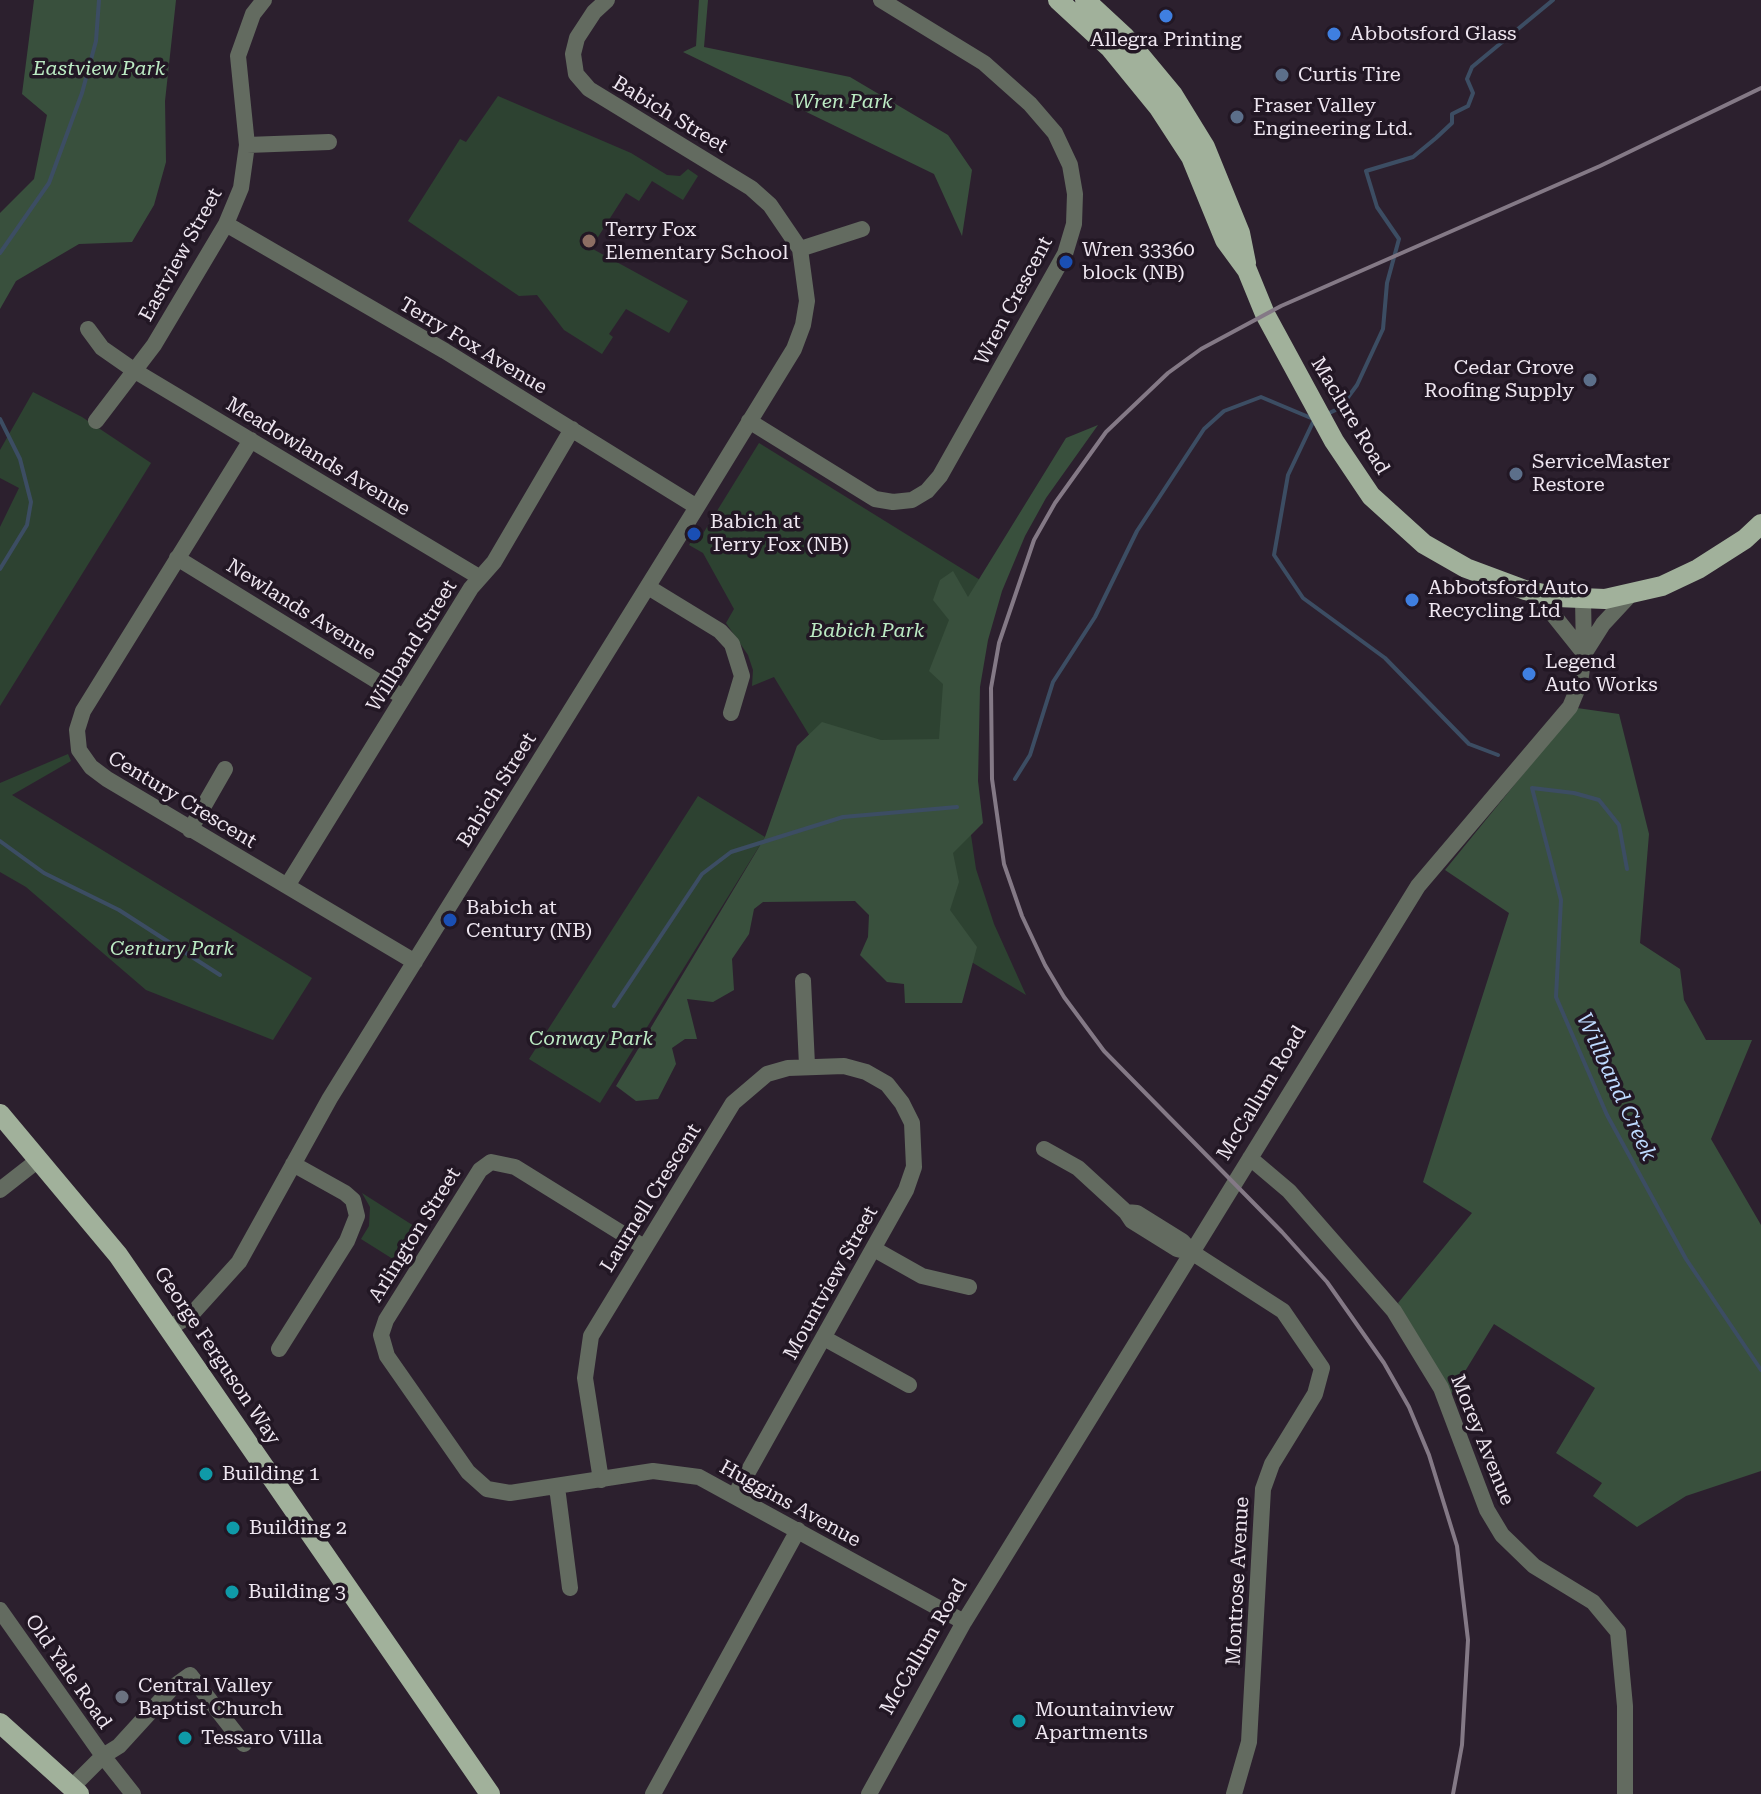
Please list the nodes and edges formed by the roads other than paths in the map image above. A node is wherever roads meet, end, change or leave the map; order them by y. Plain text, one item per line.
1 (264, 0) edge
2 (607, 0) edge
3 (881, 0) edge
4 (1058, 0) edge
5 (1085, 0) edge
6 (329, 142) dead end
7 (247, 145) junction
8 (226, 224) junction
9 (862, 229) dead end
10 (800, 249) junction
11 (1247, 271) junction
12 (88, 329) dead end
13 (135, 371) junction
14 (96, 421) dead end
15 (749, 421) junction
16 (572, 429) junction
17 (251, 440) junction
18 (697, 507) junction
19 (1761, 524) edge
20 (177, 558) junction
21 (479, 577) junction
22 (648, 587) junction
23 (1535, 592) junction
24 (1629, 596) junction
25 (1583, 598) junction
26 (1584, 654) junction
27 (403, 697) junction
28 (731, 713) dead end
29 (225, 769) dead end
30 (190, 830) junction
31 (287, 886) junction
32 (415, 962) junction
33 (803, 981) dead end
34 (807, 1065) junction
35 (887, 1084) joint
36 (0, 1114) edge
37 (1044, 1149) dead end
38 (1250, 1158) junction
39 (37, 1161) junction
40 (293, 1164) junction
41 (0, 1190) edge
42 (644, 1247) junction
43 (874, 1249) junction
44 (1193, 1253) junction
45 (969, 1287) dead end
46 (169, 1328) junction
47 (381, 1335) joint
48 (824, 1338) junction
49 (279, 1349) dead end
50 (909, 1385) dead end
51 (601, 1480) junction
52 (557, 1487) junction
53 (735, 1495) junction
54 (798, 1530) junction
55 (570, 1588) dead end
56 (0, 1610) edge
57 (964, 1622) junction
58 (0, 1723) edge
59 (244, 1744) dead end
60 (103, 1756) junction
61 (76, 1791) edge
62 (133, 1794) edge
63 (490, 1794) edge
64 (653, 1794) edge
65 (869, 1794) edge
66 (1234, 1794) edge
67 (1625, 1794) edge

1 - 7 street, Eastview Street
2 - 10 street, Babich Street
3 - 15 street, Wren Crescent
4 - 11 main road, Maclure Road
5 - 11 main road, Maclure Road
6 - 7 street
7 - 8 street, Eastview Street
8 - 13 street, Eastview Street
8 - 16 street, Terry Fox Avenue
9 - 10 street
10 - 15 street, Babich Street
11 - 23 main road, Maclure Road
12 - 13 street, Meadowlands Avenue
13 - 14 street, Eastview Street
13 - 17 street, Meadowlands Avenue
15 - 18 street, Babich Street
16 - 18 street, Terry Fox Avenue
16 - 21 street, Willband Street
17 - 20 street, Century Crescent
17 - 21 street, Meadowlands Avenue
18 - 22 street, Babich Street
19 - 24 main road
20 - 27 street, Newlands Avenue
20 - 30 street, Century Crescent
21 - 27 street, Willband Street
22 - 28 street
22 - 32 street, Babich Street
23 - 25 main road, Maclure Road
23 - 26 street
24 - 25 main road
24 - 26 street
25 - 26 street, McCallum Road
26 - 38 street, McCallum Road
27 - 31 street, Willband Street
29 - 30 street
30 - 31 street, Century Crescent
31 - 32 street, Century Crescent
32 - 40 street, Babich Street
33 - 34 street
34 - 35 street, Laurnell Crescent
34 - 42 street, Laurnell Crescent
35 - 43 street, Mountview Street
36 - 39 main road, George Ferguson Way
37 - 44 street
38 - 44 street, McCallum Road
38 - 67 street, Morey Avenue
39 - 41 street
39 - 46 main road, George Ferguson Way
40 - 46 street, Babich Street
40 - 49 street
42 - 47 street, Arlington Street
42 - 51 street, Laurnell Crescent
43 - 45 street
43 - 48 street, Mountview Street
44 - 57 street, McCallum Road
44 - 66 street, Montrose Avenue
46 - 63 main road, George Ferguson Way
47 - 52 street, Huggins Avenue
48 - 50 street
48 - 53 street, Mountview Street
51 - 52 street, Huggins Avenue
51 - 53 street, Huggins Avenue
52 - 55 street
53 - 54 street, Huggins Avenue
54 - 57 street, Huggins Avenue
54 - 64 street
56 - 60 street, Old Yale Road
57 - 65 street, McCallum Road
58 - 61 main road
59 - 60 street
60 - 61 street, Old Yale Road
60 - 62 street, Old Yale Road

